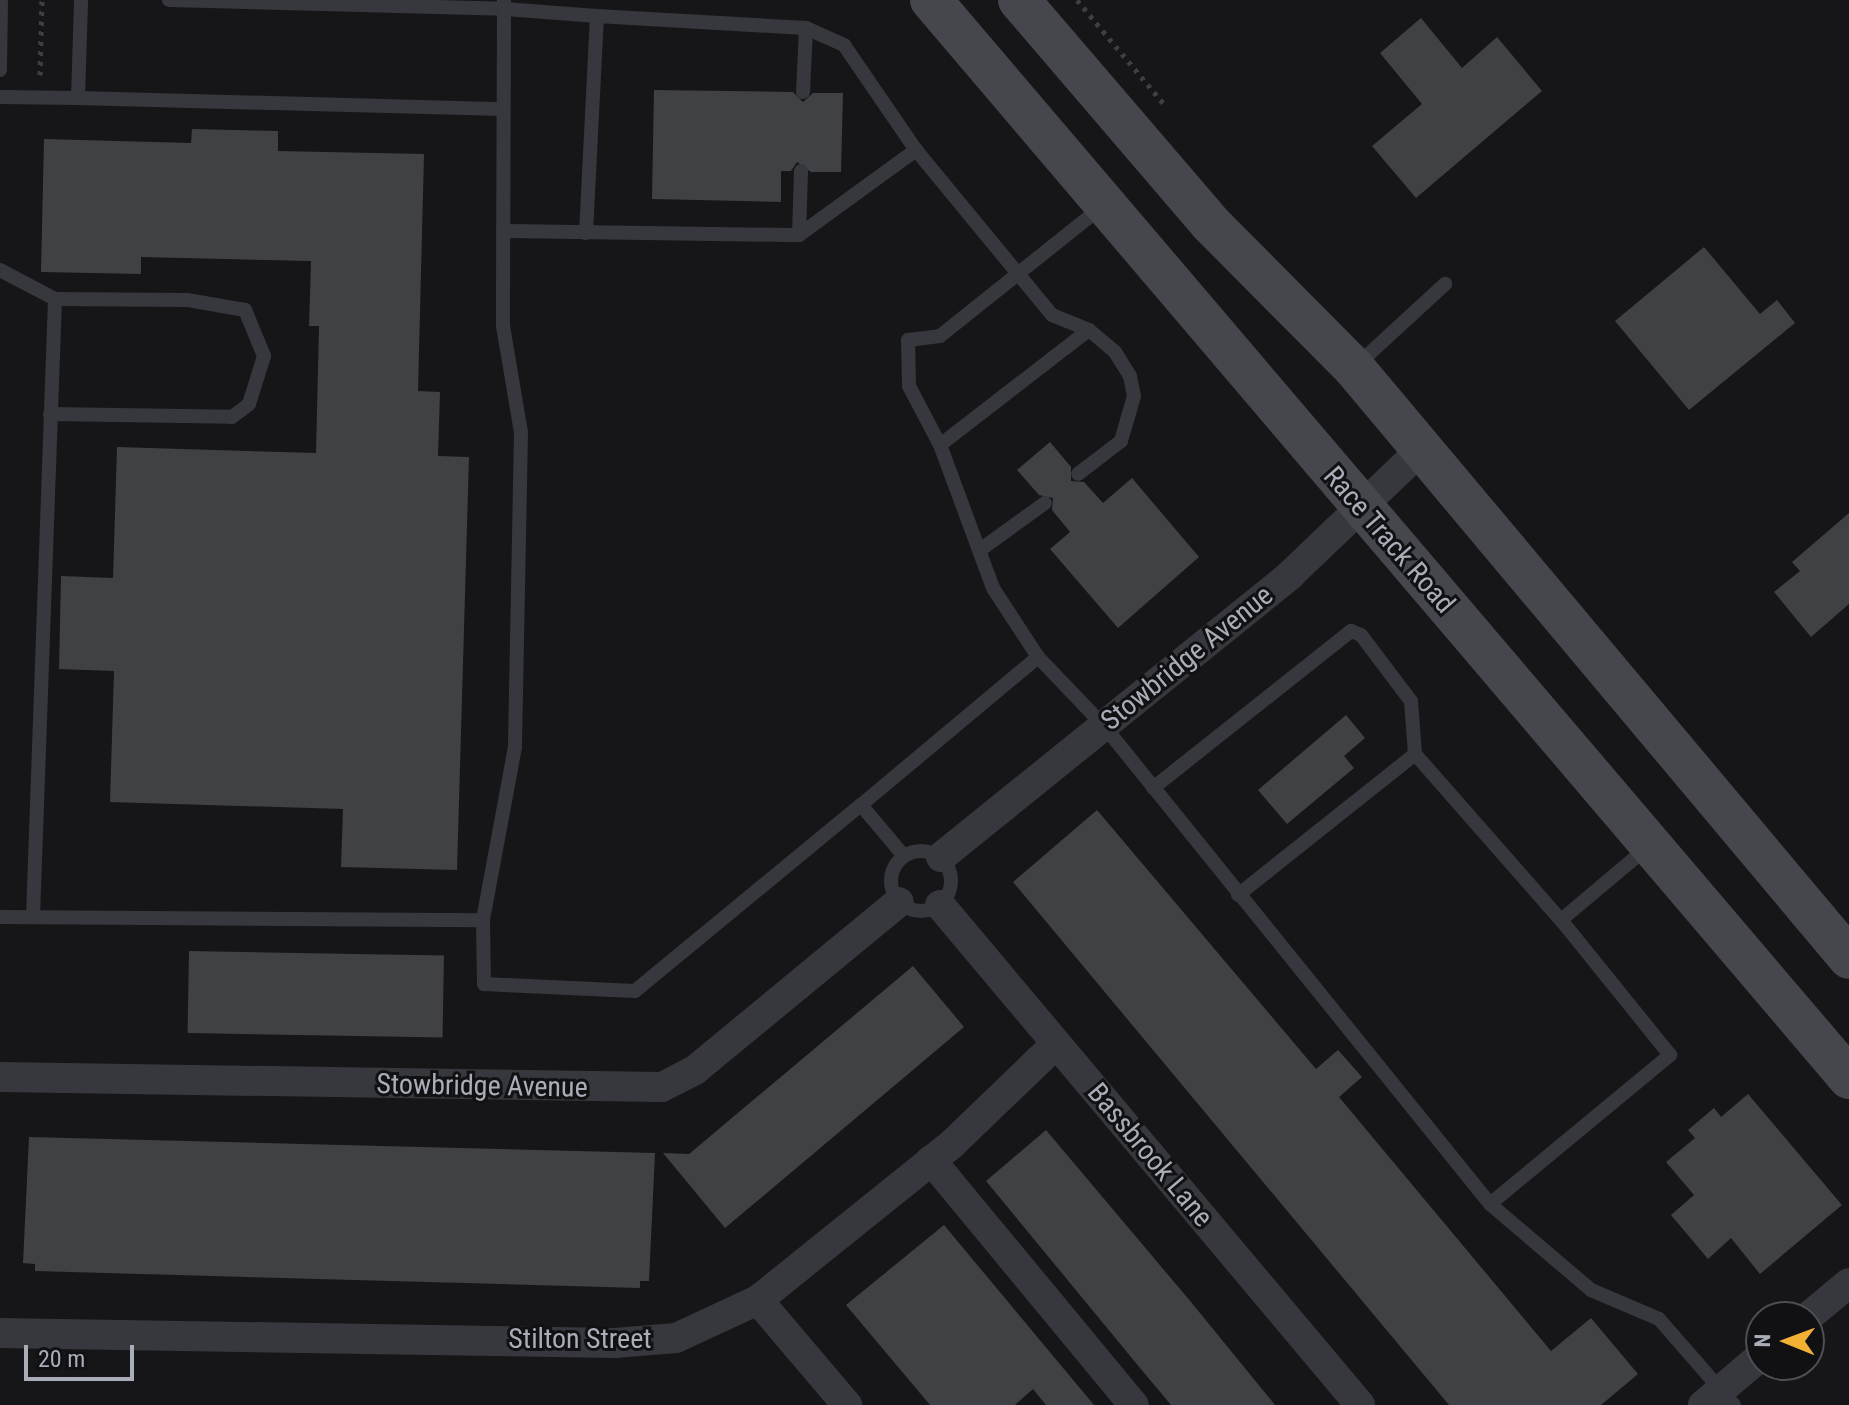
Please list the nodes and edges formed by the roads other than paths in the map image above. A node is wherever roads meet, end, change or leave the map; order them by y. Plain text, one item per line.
1 (1, 0) edge
2 (81, 0) edge
3 (169, 0) edge
4 (931, 0) edge
5 (1019, 0) edge
6 (504, 4) edge
7 (597, 16) junction
8 (806, 28) junction
9 (0, 70) edge
10 (803, 92) dead end
11 (0, 97) edge
12 (78, 98) junction
13 (503, 109) junction
14 (916, 150) junction
15 (801, 171) dead end
16 (1104, 205) junction
17 (503, 231) junction
18 (586, 233) junction
19 (799, 235) junction
20 (0, 270) edge
21 (1018, 272) junction
22 (1445, 284) dead end
23 (55, 299) junction
24 (1089, 330) junction
25 (1354, 368) junction
26 (50, 414) junction
27 (940, 445) junction
28 (1423, 448) junction
29 (1078, 474) dead end
30 (1045, 503) dead end
31 (1360, 506) junction
32 (980, 550) junction
33 (1038, 657) junction
34 (1104, 726) junction
35 (1415, 754) junction
36 (1153, 788) junction
37 (861, 805) junction
38 (1651, 845) junction
39 (904, 856) junction
40 (941, 857) junction
41 (1238, 895) junction
42 (899, 902) junction
43 (940, 905) junction
44 (0, 917) edge
45 (33, 917) junction
46 (483, 920) junction
47 (1561, 920) junction
48 (1849, 958) edge
49 (1056, 1044) junction
50 (0, 1077) edge
51 (1849, 1078) edge
52 (931, 1160) junction
53 (1490, 1204) junction
54 (1849, 1283) edge
55 (758, 1300) junction
56 (1825, 1303) edge
57 (0, 1333) edge
58 (1745, 1373) edge
59 (1719, 1400) edge
60 (847, 1405) edge
61 (1134, 1405) edge
62 (1360, 1405) edge

1 - 9 lane
2 - 12 lane
3 - 6 lane
4 - 16 main road, Race Track Road
5 - 25 main road
6 - 7 lane
6 - 13 lane
7 - 8 lane
7 - 18 lane
8 - 10 lane
8 - 14 lane
11 - 12 lane
12 - 13 lane
13 - 17 lane
14 - 19 lane
14 - 21 lane
15 - 19 lane
16 - 21 lane
16 - 31 main road, Race Track Road
17 - 18 lane
17 - 46 lane
18 - 19 lane
20 - 23 lane
21 - 24 lane
21 - 27 lane
22 - 25 lane
23 - 26 lane
23 - 26 lane
24 - 27 lane
24 - 29 lane
25 - 28 main road
26 - 45 lane
27 - 32 lane
28 - 31 street, Stowbridge Avenue
28 - 48 main road
30 - 32 lane
31 - 34 street, Stowbridge Avenue
31 - 38 main road, Race Track Road
32 - 33 lane
33 - 34 lane
33 - 37 lane
34 - 36 lane
34 - 40 street, Stowbridge Avenue
35 - 36 lane
35 - 41 lane
35 - 47 lane
36 - 41 lane
37 - 39 lane
37 - 46 lane
38 - 47 lane
38 - 51 main road, Race Track Road
39 - 40 lane
39 - 42 lane
40 - 43 lane
41 - 53 lane
42 - 43 lane
42 - 50 street, Stowbridge Avenue
43 - 49 street, Bassbrook Lane
44 - 45 lane
45 - 46 lane
47 - 53 lane
49 - 52 street, Stilton Street
49 - 62 street, Bassbrook Lane
52 - 55 street, Stilton Street
52 - 61 street
53 - 59 lane
54 - 56 street
55 - 57 street, Stilton Street
55 - 60 street
58 - 59 street

